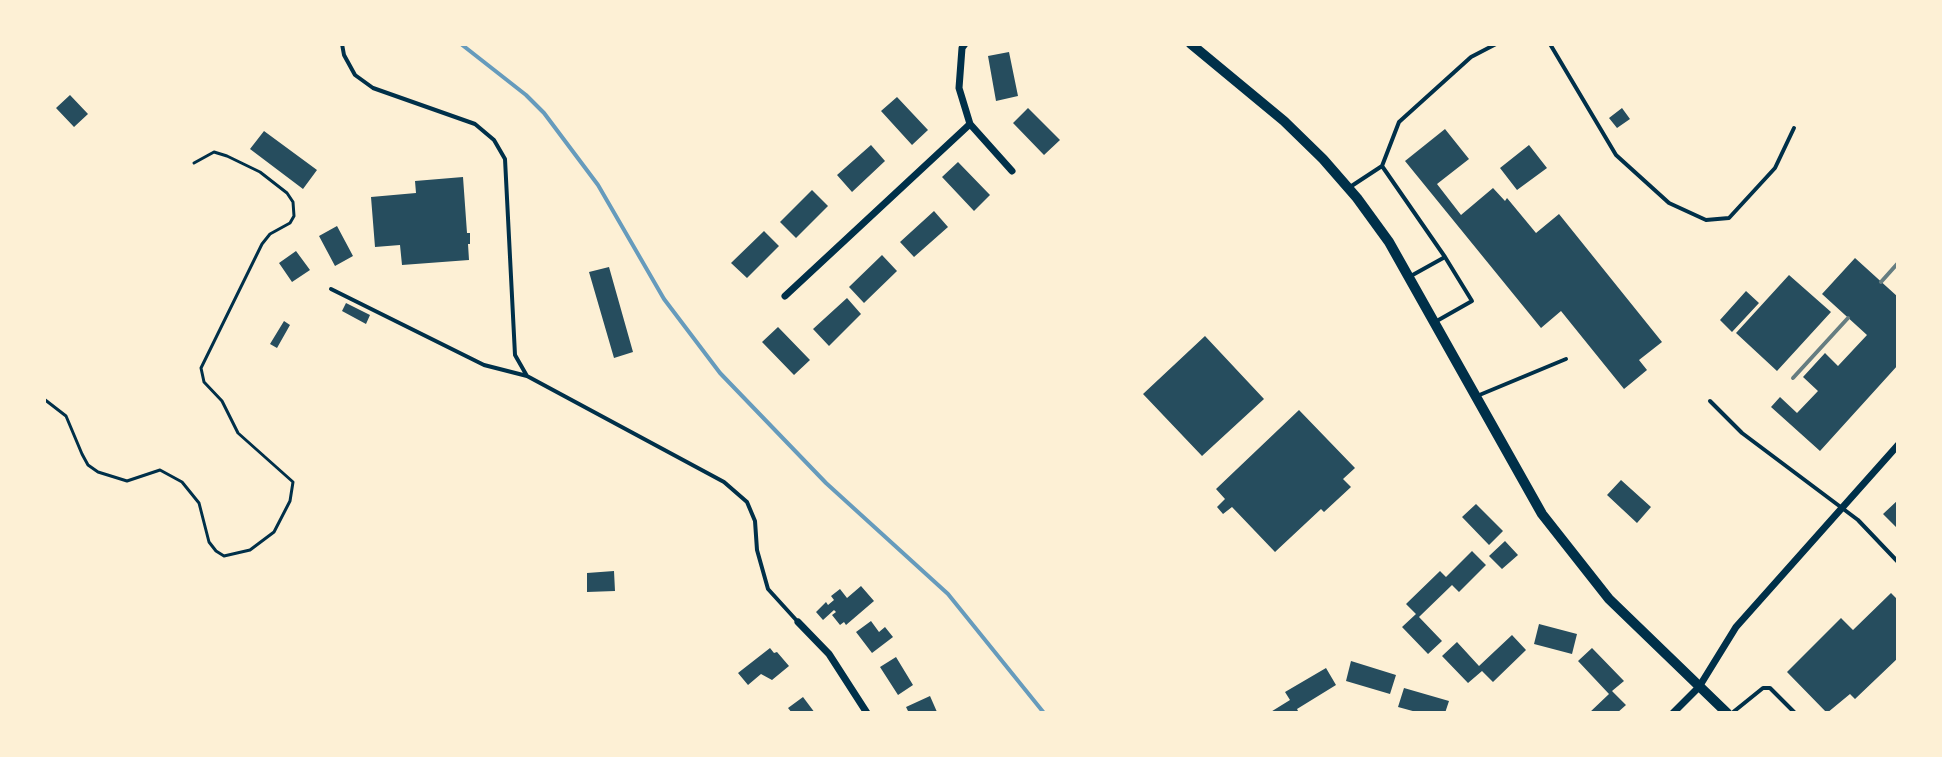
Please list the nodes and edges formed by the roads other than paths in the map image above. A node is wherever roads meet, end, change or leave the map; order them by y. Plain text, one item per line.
1 (342, 44) edge
2 (965, 44) edge
3 (1496, 44) edge
4 (1550, 44) edge
5 (1194, 45) edge
6 (970, 124) junction
7 (1794, 128) dead end
8 (1382, 166) junction
9 (1012, 171) dead end
10 (1348, 188) junction
11 (1445, 257) junction
12 (1409, 277) junction
13 (331, 289) dead end
14 (785, 296) dead end
15 (1435, 322) junction
16 (1566, 359) dead end
17 (527, 376) junction
18 (1475, 397) junction
19 (1710, 401) dead end
20 (1898, 445) edge
21 (1842, 508) junction
22 (1898, 562) edge
23 (798, 622) joint
24 (1699, 687) junction
25 (867, 713) edge
26 (1673, 713) edge
27 (1729, 713) edge
28 (1795, 713) edge

1 - 17 lane
2 - 6 street
3 - 8 lane
4 - 7 lane
5 - 10 main road
6 - 9 street
6 - 14 street
8 - 10 lane
8 - 11 lane
10 - 12 main road
11 - 12 lane
11 - 15 lane
12 - 15 main road
13 - 17 lane
15 - 18 main road
16 - 18 lane
17 - 23 lane
18 - 24 main road
19 - 21 lane
20 - 21 street
21 - 22 lane
21 - 24 street
23 - 25 street
24 - 26 street
24 - 27 main road
27 - 28 lane

